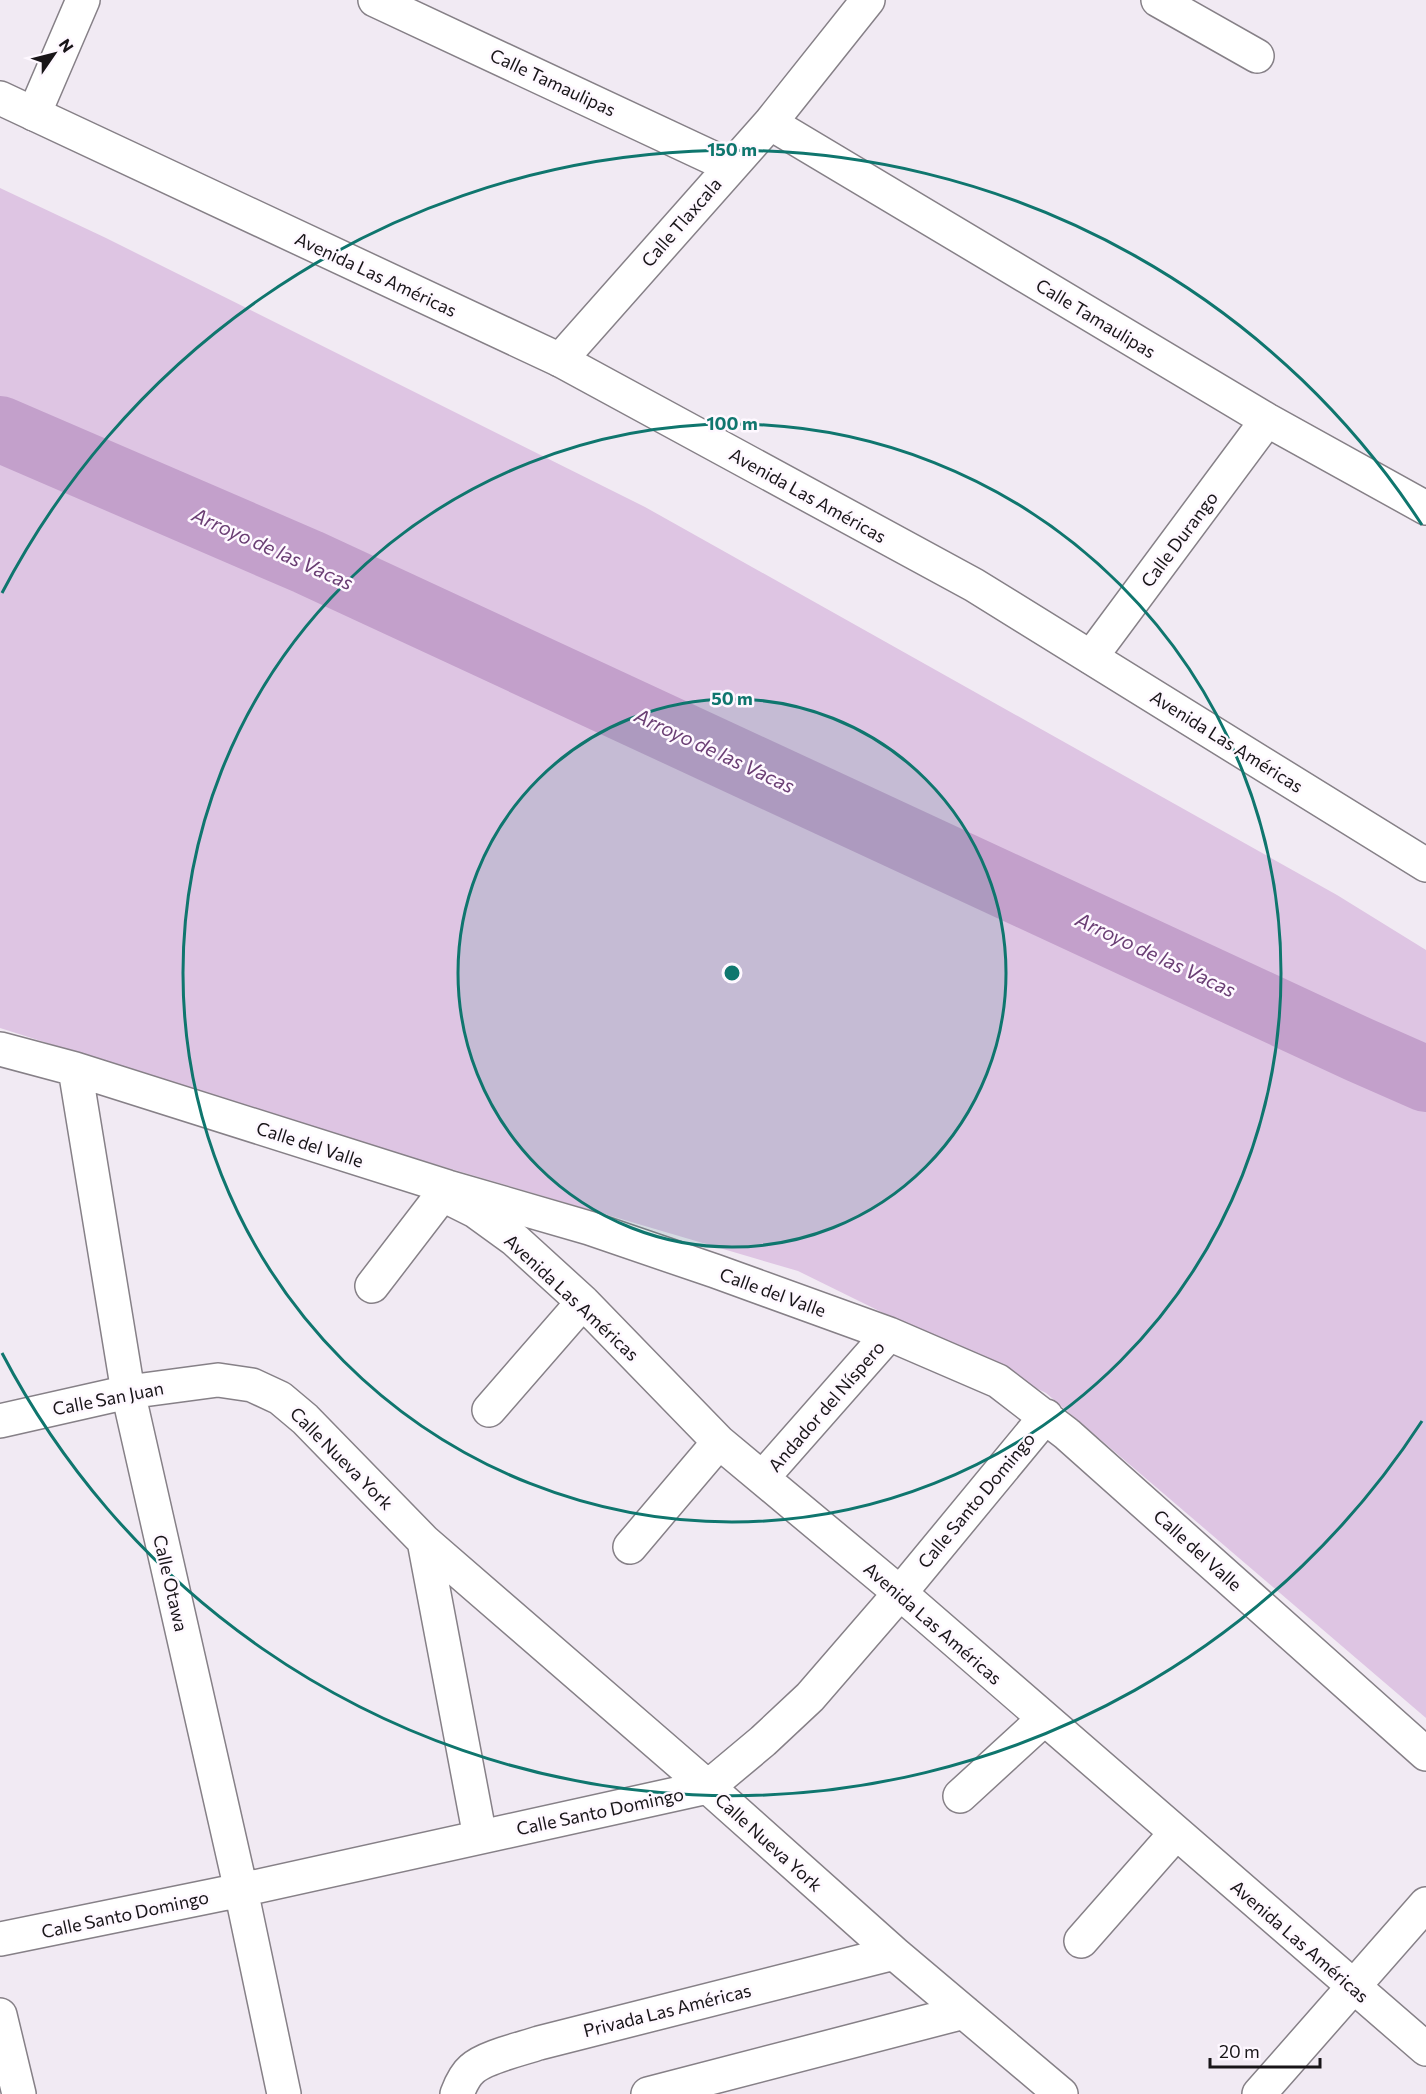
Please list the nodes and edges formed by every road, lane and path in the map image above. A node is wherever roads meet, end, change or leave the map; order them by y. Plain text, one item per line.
1 (83, 0) edge
2 (375, 0) edge
3 (1158, 0) edge
4 (860, 2) edge
5 (1257, 56) dead end
6 (0, 98) edge
7 (34, 114) junction
8 (770, 123) junction
9 (730, 166) junction
10 (560, 360) junction
11 (1267, 420) junction
12 (1426, 508) edge
13 (1091, 657) junction
14 (1426, 865) edge
15 (0, 1049) edge
16 (75, 1069) junction
17 (446, 1191) junction
18 (372, 1286) dead end
19 (583, 1302) junction
20 (889, 1334) junction
21 (218, 1380) joint
22 (128, 1392) junction
23 (489, 1410) dead end
24 (1046, 1416) junction
25 (0, 1421) edge
26 (719, 1442) junction
27 (763, 1477) junction
28 (424, 1541) junction
29 (630, 1547) dead end
30 (900, 1593) junction
31 (1044, 1719) junction
32 (1426, 1754) edge
33 (708, 1787) junction
34 (960, 1796) dead end
35 (1176, 1833) junction
36 (480, 1837) junction
37 (241, 1890) junction
38 (1426, 1904) edge
39 (0, 1939) edge
40 (1081, 1941) dead end
41 (894, 1953) junction
42 (1354, 1986) junction
43 (964, 2012) junction
44 (0, 2015) edge
45 (1426, 2049) edge
46 (19, 2094) edge
47 (284, 2094) edge
48 (457, 2094) edge
49 (648, 2094) edge
50 (1061, 2094) edge
51 (1259, 2094) edge

1 - 7 street
2 - 9 street, Calle Tamaulipas
3 - 5 street
4 - 8 street, Calle Tlaxcala
6 - 7 street, Avenida Las Américas
7 - 10 street, Avenida Las Américas
8 - 9 street, Calle Tlaxcala
8 - 11 street, Calle Tamaulipas
9 - 10 street, Calle Tlaxcala
10 - 13 street, Avenida Las Américas
11 - 12 street, Calle Tamaulipas
11 - 13 street, Calle Durango
13 - 14 street, Avenida Las Américas
15 - 16 street, Calle del Valle
16 - 17 street, Calle del Valle
16 - 22 street, Calle Otawa
17 - 18 street
17 - 19 street, Avenida Las Américas
17 - 20 street, Calle del Valle
19 - 23 street
19 - 26 street, Avenida Las Américas
20 - 24 street, Calle del Valle
20 - 27 street, Andador del Níspero
21 - 22 street, Calle San Juan
21 - 28 street, Calle Nueva York
22 - 25 street, Calle San Juan
22 - 37 street, Calle Otawa
24 - 30 street, Calle Santo Domingo
24 - 32 street, Calle del Valle
26 - 27 street, Avenida Las Américas
26 - 29 street
27 - 30 street, Avenida Las Américas
28 - 33 street, Calle Nueva York
28 - 36 street
30 - 31 street, Avenida Las Américas
30 - 33 street, Calle Santo Domingo
31 - 34 street
31 - 35 street, Avenida Las Américas
33 - 36 street, Calle Santo Domingo
33 - 41 street, Calle Nueva York
35 - 40 street
35 - 42 street, Avenida Las Américas
36 - 37 street, Calle Santo Domingo
37 - 39 street, Calle Santo Domingo
37 - 47 street, Calle Otawa
38 - 42 street
41 - 43 street, Calle Nueva York
41 - 48 street, Privada Las Américas
42 - 45 street, Avenida Las Américas
42 - 51 street
43 - 49 street
43 - 50 street, Calle Nueva York
44 - 46 street

